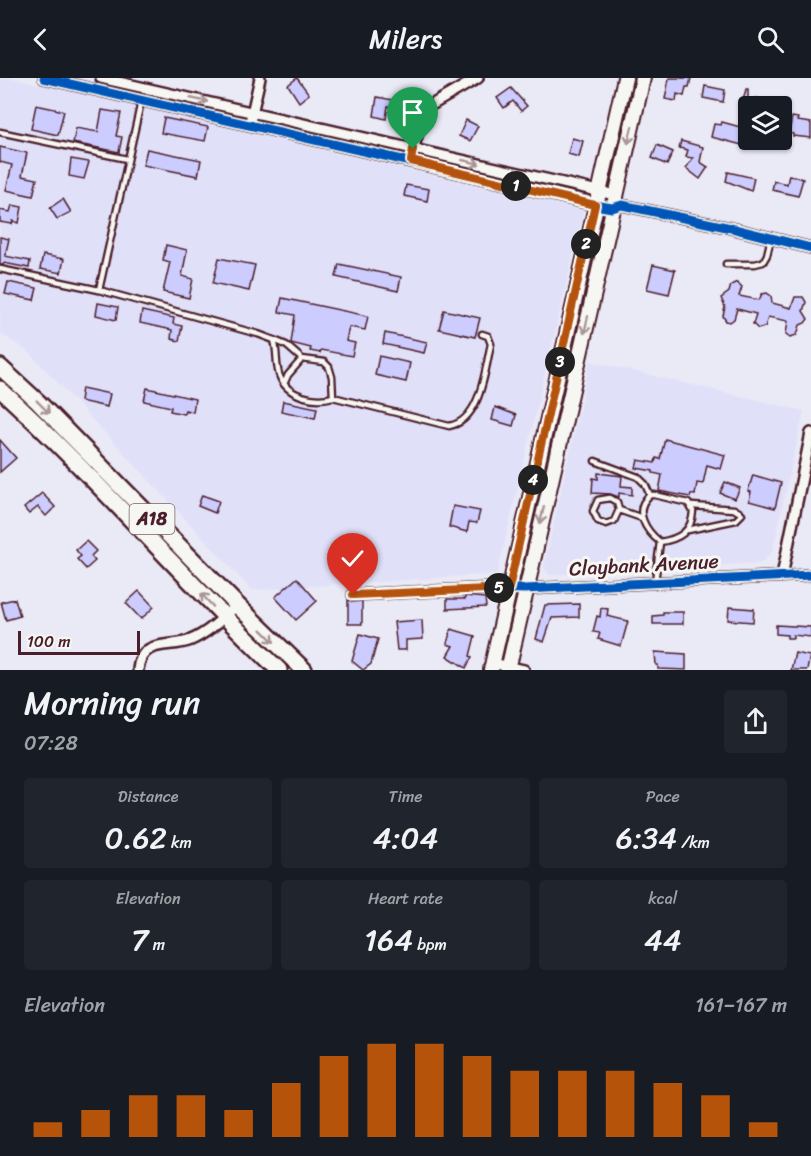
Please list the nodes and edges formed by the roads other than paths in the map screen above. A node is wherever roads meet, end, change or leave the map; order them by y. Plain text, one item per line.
1 (44, 78) edge
2 (92, 78) edge
3 (101, 78) edge
4 (260, 78) edge
5 (478, 78) edge
6 (625, 78) edge
7 (643, 78) edge
8 (89, 88) junction
9 (141, 102) junction
10 (252, 112) junction
11 (249, 126) junction
12 (0, 132) edge
13 (413, 149) junction
14 (127, 159) junction
15 (411, 161) junction
16 (597, 198) junction
17 (616, 203) junction
18 (771, 238) junction
19 (811, 248) edge
20 (726, 264) dead end
21 (0, 269) edge
22 (99, 290) junction
23 (482, 334) dead end
24 (274, 340) junction
25 (302, 359) junction
26 (0, 367) edge
27 (284, 384) junction
28 (0, 389) edge
29 (333, 397) junction
30 (811, 433) edge
31 (70, 445) junction
32 (595, 461) dead end
33 (650, 495) junction
34 (692, 506) junction
35 (143, 509) junction
36 (619, 510) junction
37 (642, 518) junction
38 (132, 521) junction
39 (688, 530) junction
40 (660, 542) junction
41 (201, 568) junction
42 (811, 575) edge
43 (782, 576) junction
44 (189, 581) junction
45 (655, 582) junction
46 (509, 588) junction
47 (525, 589) junction
48 (353, 595) dead end
49 (237, 605) junction
50 (224, 617) junction
51 (492, 667) edge
52 (508, 668) edge
53 (299, 669) edge
54 (138, 670) edge
55 (279, 670) edge
56 (524, 670) edge

1 - 8 street
2 - 8 street
3 -> 10 street
4 - 10 street
5 - 13 street
6 - 16 main road
7 -> 17 main road
8 - 9 street
9 - 11 street
9 - 14 lane
10 - 11 street
10 - 13 street
11 - 15 street
12 - 14 lane
13 - 15 street
13 -> 16 street
14 - 22 lane
15 - 16 street
16 - 17 street
16 - 17 street
16 - 46 main road
17 - 18 street
17 -> 47 main road
18 - 19 street
18 - 20 lane
21 - 22 lane
22 - 24 lane
23 - 29 lane
24 - 25 lane
24 - 27 lane
25 - 27 lane
25 - 29 lane
26 -> 31 highway, A18
27 - 29 lane
28 - 31 highway, A18
30 - 43 street
31 - 35 highway, A18
31 - 38 highway, A18
32 - 33 lane
33 - 34 lane
33 - 37 lane
34 - 39 lane
34 - 39 lane
35 - 38 highway
35 - 41 highway, A18
36 - 36 lane
36 - 37 lane
37 - 40 lane
38 - 44 highway, A18
39 - 40 lane
40 - 45 lane
41 - 44 highway
41 - 49 highway, A18
42 - 43 street, Claybank Avenue
43 - 45 street, Claybank Avenue
50 -> 44 highway, A18
45 - 47 street, Claybank Avenue
46 - 47 street, Claybank Avenue
46 - 48 street, Claybank Avenue
46 - 51 main road
47 - 52 main road
49 - 50 street
49 -> 53 highway, A18
50 - 54 street
50 - 55 highway, A18
51 - 52 street
52 - 56 street

